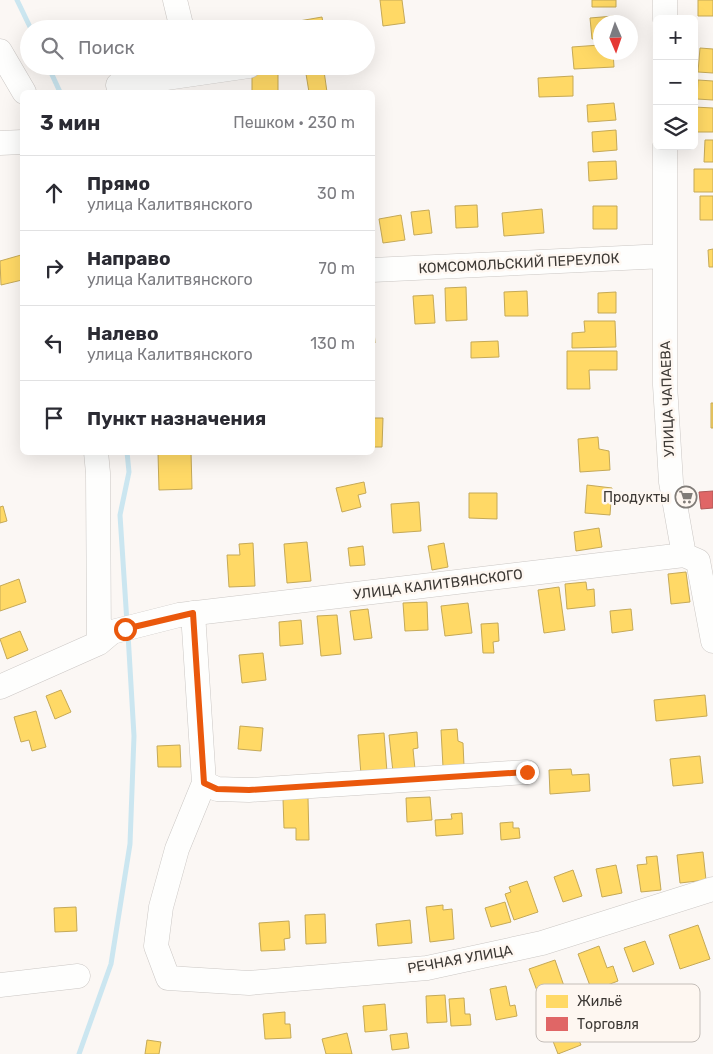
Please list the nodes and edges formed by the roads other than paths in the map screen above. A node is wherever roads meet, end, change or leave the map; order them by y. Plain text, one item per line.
1 (175, 0) edge
2 (665, 0) edge
3 (665, 15) edge
4 (180, 20) edge
5 (0, 51) edge
6 (167, 75) edge
7 (118, 85) dead end
8 (23, 90) edge
9 (20, 142) edge
10 (0, 143) edge
11 (665, 150) edge
12 (665, 256) junction
13 (375, 270) edge
14 (96, 455) edge
15 (698, 559) edge
16 (186, 614) junction
17 (105, 638) junction
18 (713, 641) edge
19 (0, 687) edge
20 (527, 772) dead end
21 (204, 783) junction
22 (713, 888) edge
23 (78, 976) dead end
24 (0, 985) edge

1 - 4 street
2 - 3 street
5 - 8 street
6 - 7 street
9 - 10 street
11 - 12 street, УЛИЦА ЧАПАЕВА
12 - 13 street, КОМСОМОЛЬСКИЙ ПЕРЕУЛОК
12 - 15 street, УЛИЦА ЧАПАЕВА
14 - 17 street
15 - 16 street, УЛИЦА КАЛИТВЯНСКОГО
15 - 18 street, УЛИЦА ЧАПАЕВА
16 - 17 street, УЛИЦА КАЛИТВЯНСКОГО
16 - 21 street
17 - 19 street, УЛИЦА КАЛИТВЯНСКОГО
20 - 21 street
21 - 22 street, РЕЧНАЯ УЛИЦА
23 - 24 street

